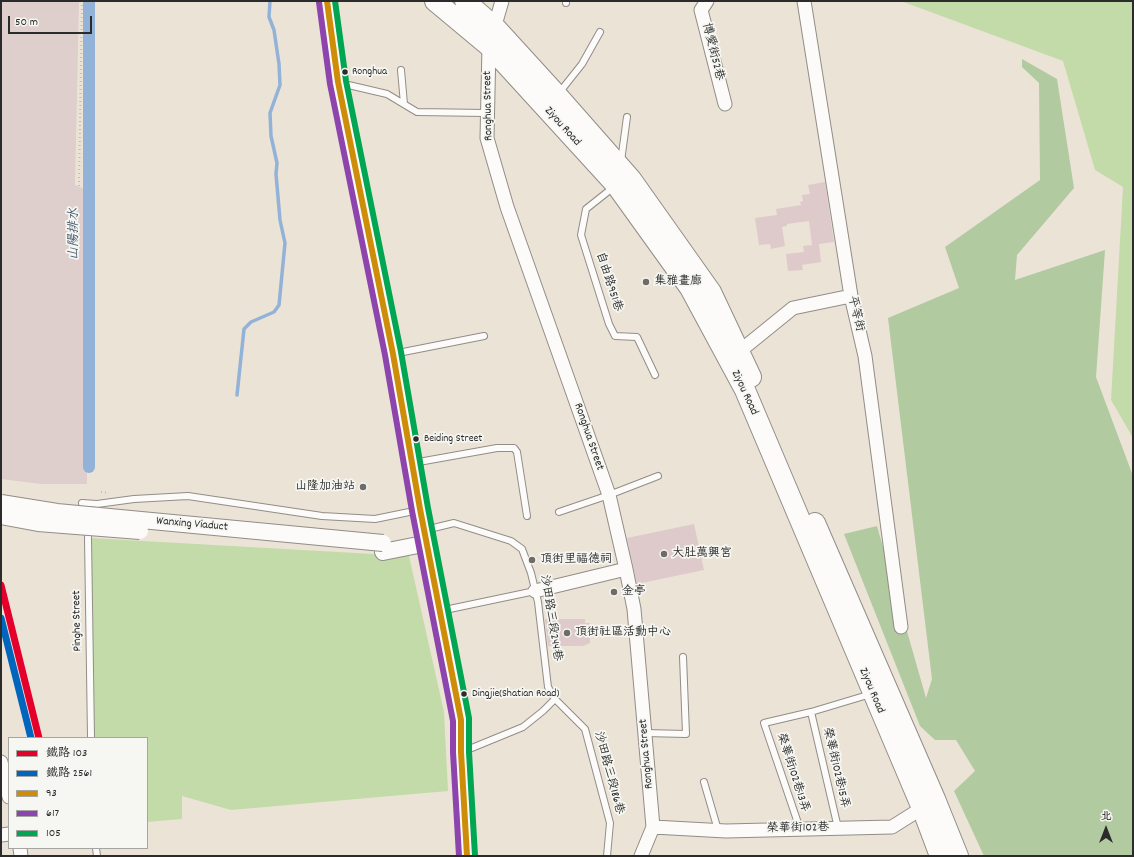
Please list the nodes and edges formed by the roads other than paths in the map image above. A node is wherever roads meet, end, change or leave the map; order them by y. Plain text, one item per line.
1 (326, 1) edge
2 (435, 1) edge
3 (465, 1) edge
4 (502, 1) edge
5 (707, 1) edge
6 (804, 1) edge
7 (494, 26) junction
8 (600, 32) dead end
9 (489, 46) junction
10 (401, 70) dead end
11 (338, 82) junction
12 (557, 95) junction
13 (404, 104) junction
14 (725, 104) dead end
15 (486, 113) junction
16 (627, 117) dead end
17 (618, 176) junction
18 (638, 202) junction
19 (851, 296) junction
20 (484, 336) dead end
21 (740, 351) junction
22 (393, 354) junction
23 (655, 374) dead end
24 (412, 463) junction
25 (658, 476) dead end
26 (609, 496) junction
27 (1, 503) edge
28 (82, 503) dead end
29 (92, 504) junction
30 (420, 510) junction
31 (559, 512) dead end
32 (1, 516) edge
33 (527, 516) dead end
34 (426, 536) junction
35 (383, 547) junction
36 (626, 568) junction
37 (535, 591) junction
38 (440, 611) junction
39 (902, 627) dead end
40 (683, 658) dead end
41 (873, 694) junction
42 (555, 699) junction
43 (811, 712) junction
44 (646, 733) junction
45 (91, 737) edge
46 (461, 752) junction
47 (1, 762) edge
48 (704, 782) dead end
49 (6, 791) edge
50 (929, 804) junction
51 (653, 827) junction
52 (838, 828) junction
53 (800, 829) junction
54 (718, 831) junction
55 (467, 856) edge
56 (608, 856) edge
57 (641, 856) edge
58 (940, 856) edge
59 (958, 856) edge

1 - 11 street
2 - 9 main road, Ziyou Road
3 - 7 main road, Ziyou Road
4 - 7 street, Ronghua Street
5 - 14 street, 博愛街52巷
6 - 19 street, 平等街
7 - 9 street, Ronghua Street
7 - 12 main road, Ziyou Road
8 - 12 lane
9 - 15 street, Ronghua Street
9 - 17 main road, Ziyou Road
10 - 13 lane
11 - 13 lane
11 - 22 street
12 - 17 main road, Ziyou Road
13 - 15 lane
15 - 26 street, Ronghua Street
16 - 17 lane
17 - 18 main road, Ziyou Road
17 - 23 lane, 自由路951巷
18 - 21 main road, Ziyou Road
18 - 41 main road, Ziyou Road
19 - 21 street
19 - 39 street, 平等街
20 - 22 lane
21 - 50 main road, Ziyou Road
22 - 24 street
24 - 30 street
24 - 33 lane
25 - 26 lane
26 - 31 lane
26 - 36 street, Ronghua Street
27 - 35 street, Wanxing Viaduct, bridge
28 - 29 lane
29 - 30 lane
29 - 45 lane, Pinghe Street
30 - 34 street
32 - 35 street, Wanxing Viaduct, bridge
34 - 35 street
34 - 37 lane, 沙田路三段244巷
34 - 38 street
36 - 37 street
36 - 44 street, Ronghua Street
37 - 38 lane
37 - 42 lane, 沙田路三段244巷
38 - 46 street
40 - 44 lane
41 - 43 lane
41 - 50 main road, Ziyou Road
42 - 46 lane
42 - 56 lane, 沙田路三段186巷
43 - 52 lane, 榮華街102巷15弄
43 - 53 lane, 榮華街102巷13弄
44 - 51 street, Ronghua Street
46 - 55 street
47 - 49 street
48 - 54 lane
50 - 52 street, 榮華街102巷
50 - 58 main road, Ziyou Road
50 - 59 main road, Ziyou Road
51 - 54 street, 榮華街102巷
51 - 57 street, Ronghua Street
52 - 53 street, 榮華街102巷
53 - 54 street, 榮華街102巷

